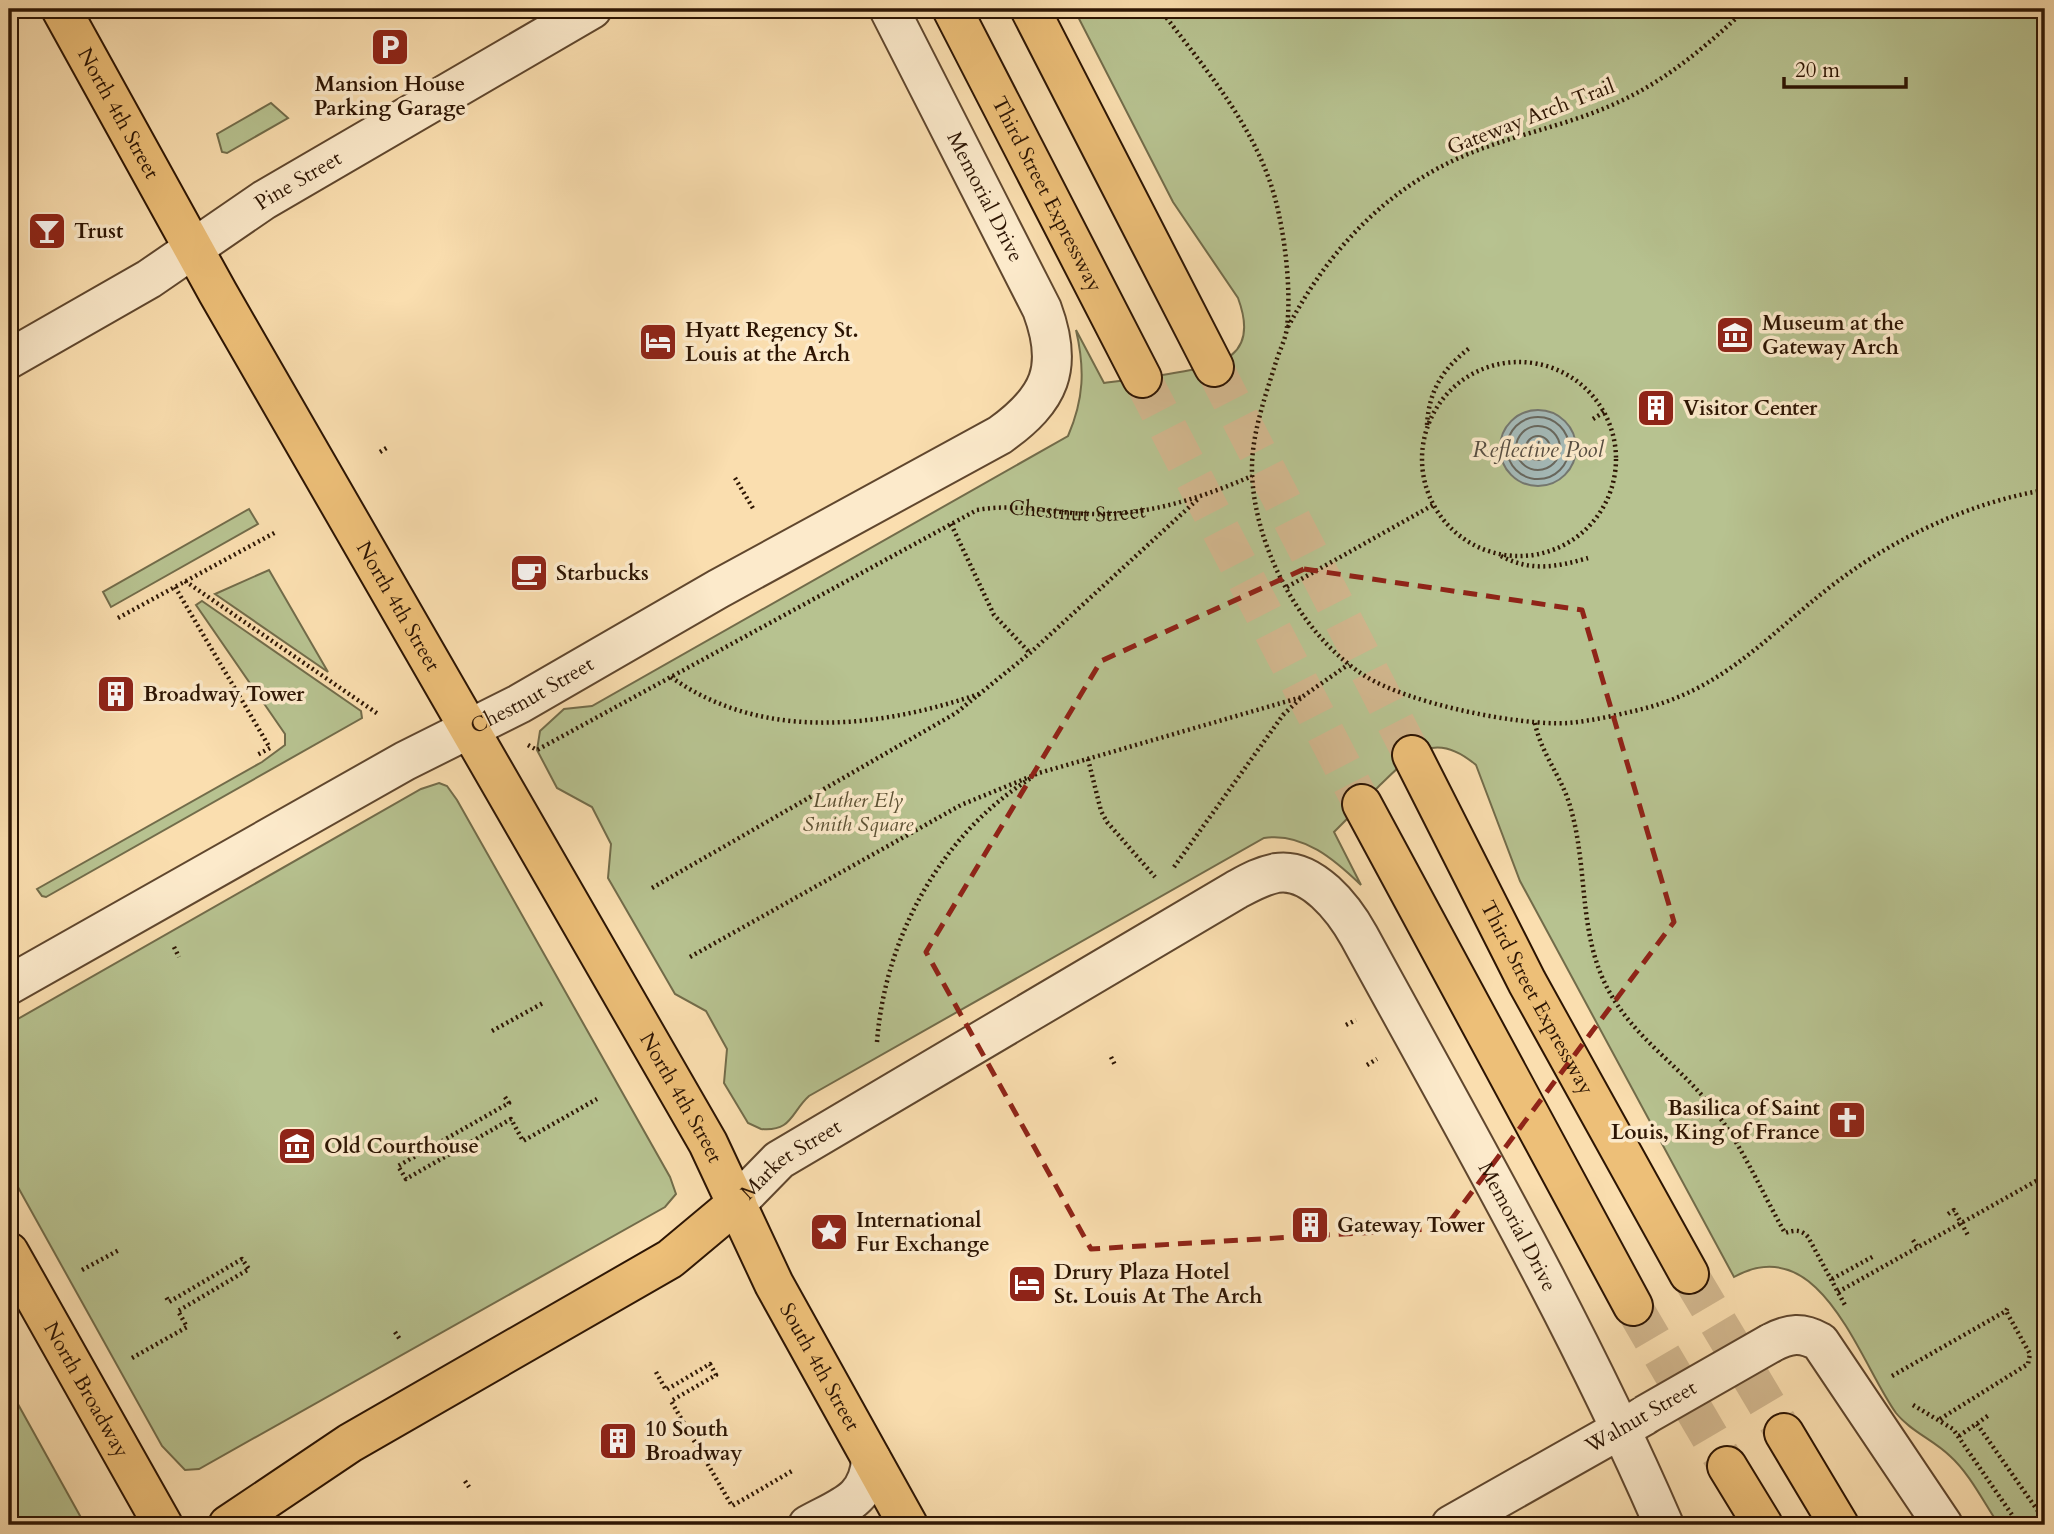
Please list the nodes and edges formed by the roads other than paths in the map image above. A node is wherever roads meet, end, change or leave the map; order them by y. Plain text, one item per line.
1 (61, 9) edge
2 (592, 9) edge
3 (889, 9) edge
4 (953, 9) edge
5 (1030, 9) edge
6 (193, 248) junction
7 (9, 359) edge
8 (1214, 367) tunnel mouth
9 (1142, 378) tunnel mouth
10 (1044, 392) joint
11 (468, 729) junction
12 (1412, 755) tunnel mouth
13 (1362, 804) tunnel mouth
14 (1359, 936) joint
15 (9, 985) edge
16 (737, 1203) junction
17 (9, 1252) edge
18 (1689, 1274) tunnel mouth
19 (1633, 1306) tunnel mouth
20 (1634, 1421) junction
21 (1784, 1433) tunnel mouth
22 (871, 1459) junction
23 (1727, 1466) tunnel mouth
24 (163, 1525) edge
25 (228, 1525) edge
26 (808, 1525) edge
27 (908, 1525) edge
28 (1451, 1525) edge
29 (1664, 1525) edge
30 (1763, 1525) edge
31 (1839, 1525) edge
32 (1943, 1525) edge

1 - 6 main road, North 4th Street
2 - 6 street, Pine Street
3 - 10 street, Memorial Drive
4 - 9 main road, Third Street Expressway
5 - 8 main road
6 - 7 street, Pine Street
6 - 11 main road, North 4th Street
10 - 11 street, Chestnut Street
11 - 15 street, Chestnut Street
11 - 16 main road, North 4th Street
12 - 18 main road, Third Street Expressway
13 - 19 main road
14 - 16 street, Market Street
14 - 20 street, Memorial Drive
16 - 22 main road, South 4th Street
16 - 25 main road, Market Street
17 - 24 main road, North Broadway
20 - 28 street, Walnut Street
20 - 29 street, Memorial Drive
20 - 32 street, Walnut Street, bridge
21 - 31 main road
22 - 26 street
22 - 27 main road, South 4th Street
23 - 30 main road

